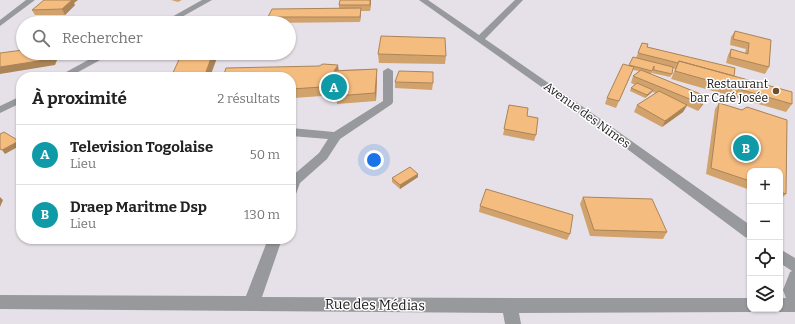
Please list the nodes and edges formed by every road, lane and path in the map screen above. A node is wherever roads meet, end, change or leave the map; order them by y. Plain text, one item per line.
1 (31, 0) edge
2 (208, 0) edge
3 (423, 0) edge
4 (519, 0) edge
5 (178, 16) edge
6 (0, 24) edge
7 (480, 39) junction
8 (95, 60) edge
9 (388, 70) dead end
10 (72, 72) edge
11 (16, 102) edge
12 (0, 110) edge
13 (296, 132) edge
14 (336, 136) junction
15 (296, 180) edge
16 (747, 231) edge
17 (273, 244) edge
18 (783, 257) edge
19 (795, 266) edge
20 (795, 277) edge
21 (0, 302) edge
22 (251, 304) junction
23 (795, 304) edge
24 (747, 305) edge
25 (783, 305) edge
26 (510, 306) junction
27 (513, 324) edge

1 - 6 street
2 - 5 street
3 - 7 street, Avenue des Nimes
4 - 7 street
7 - 16 street, Avenue des Nimes
8 - 10 street
9 - 14 street
11 - 12 street
13 - 14 street
14 - 15 street
17 - 22 street
18 - 19 street
20 - 23 street
21 - 22 street, Rue des Médias
22 - 26 street, Rue des Médias
23 - 25 street
24 - 26 street, Rue des Médias
26 - 27 street

